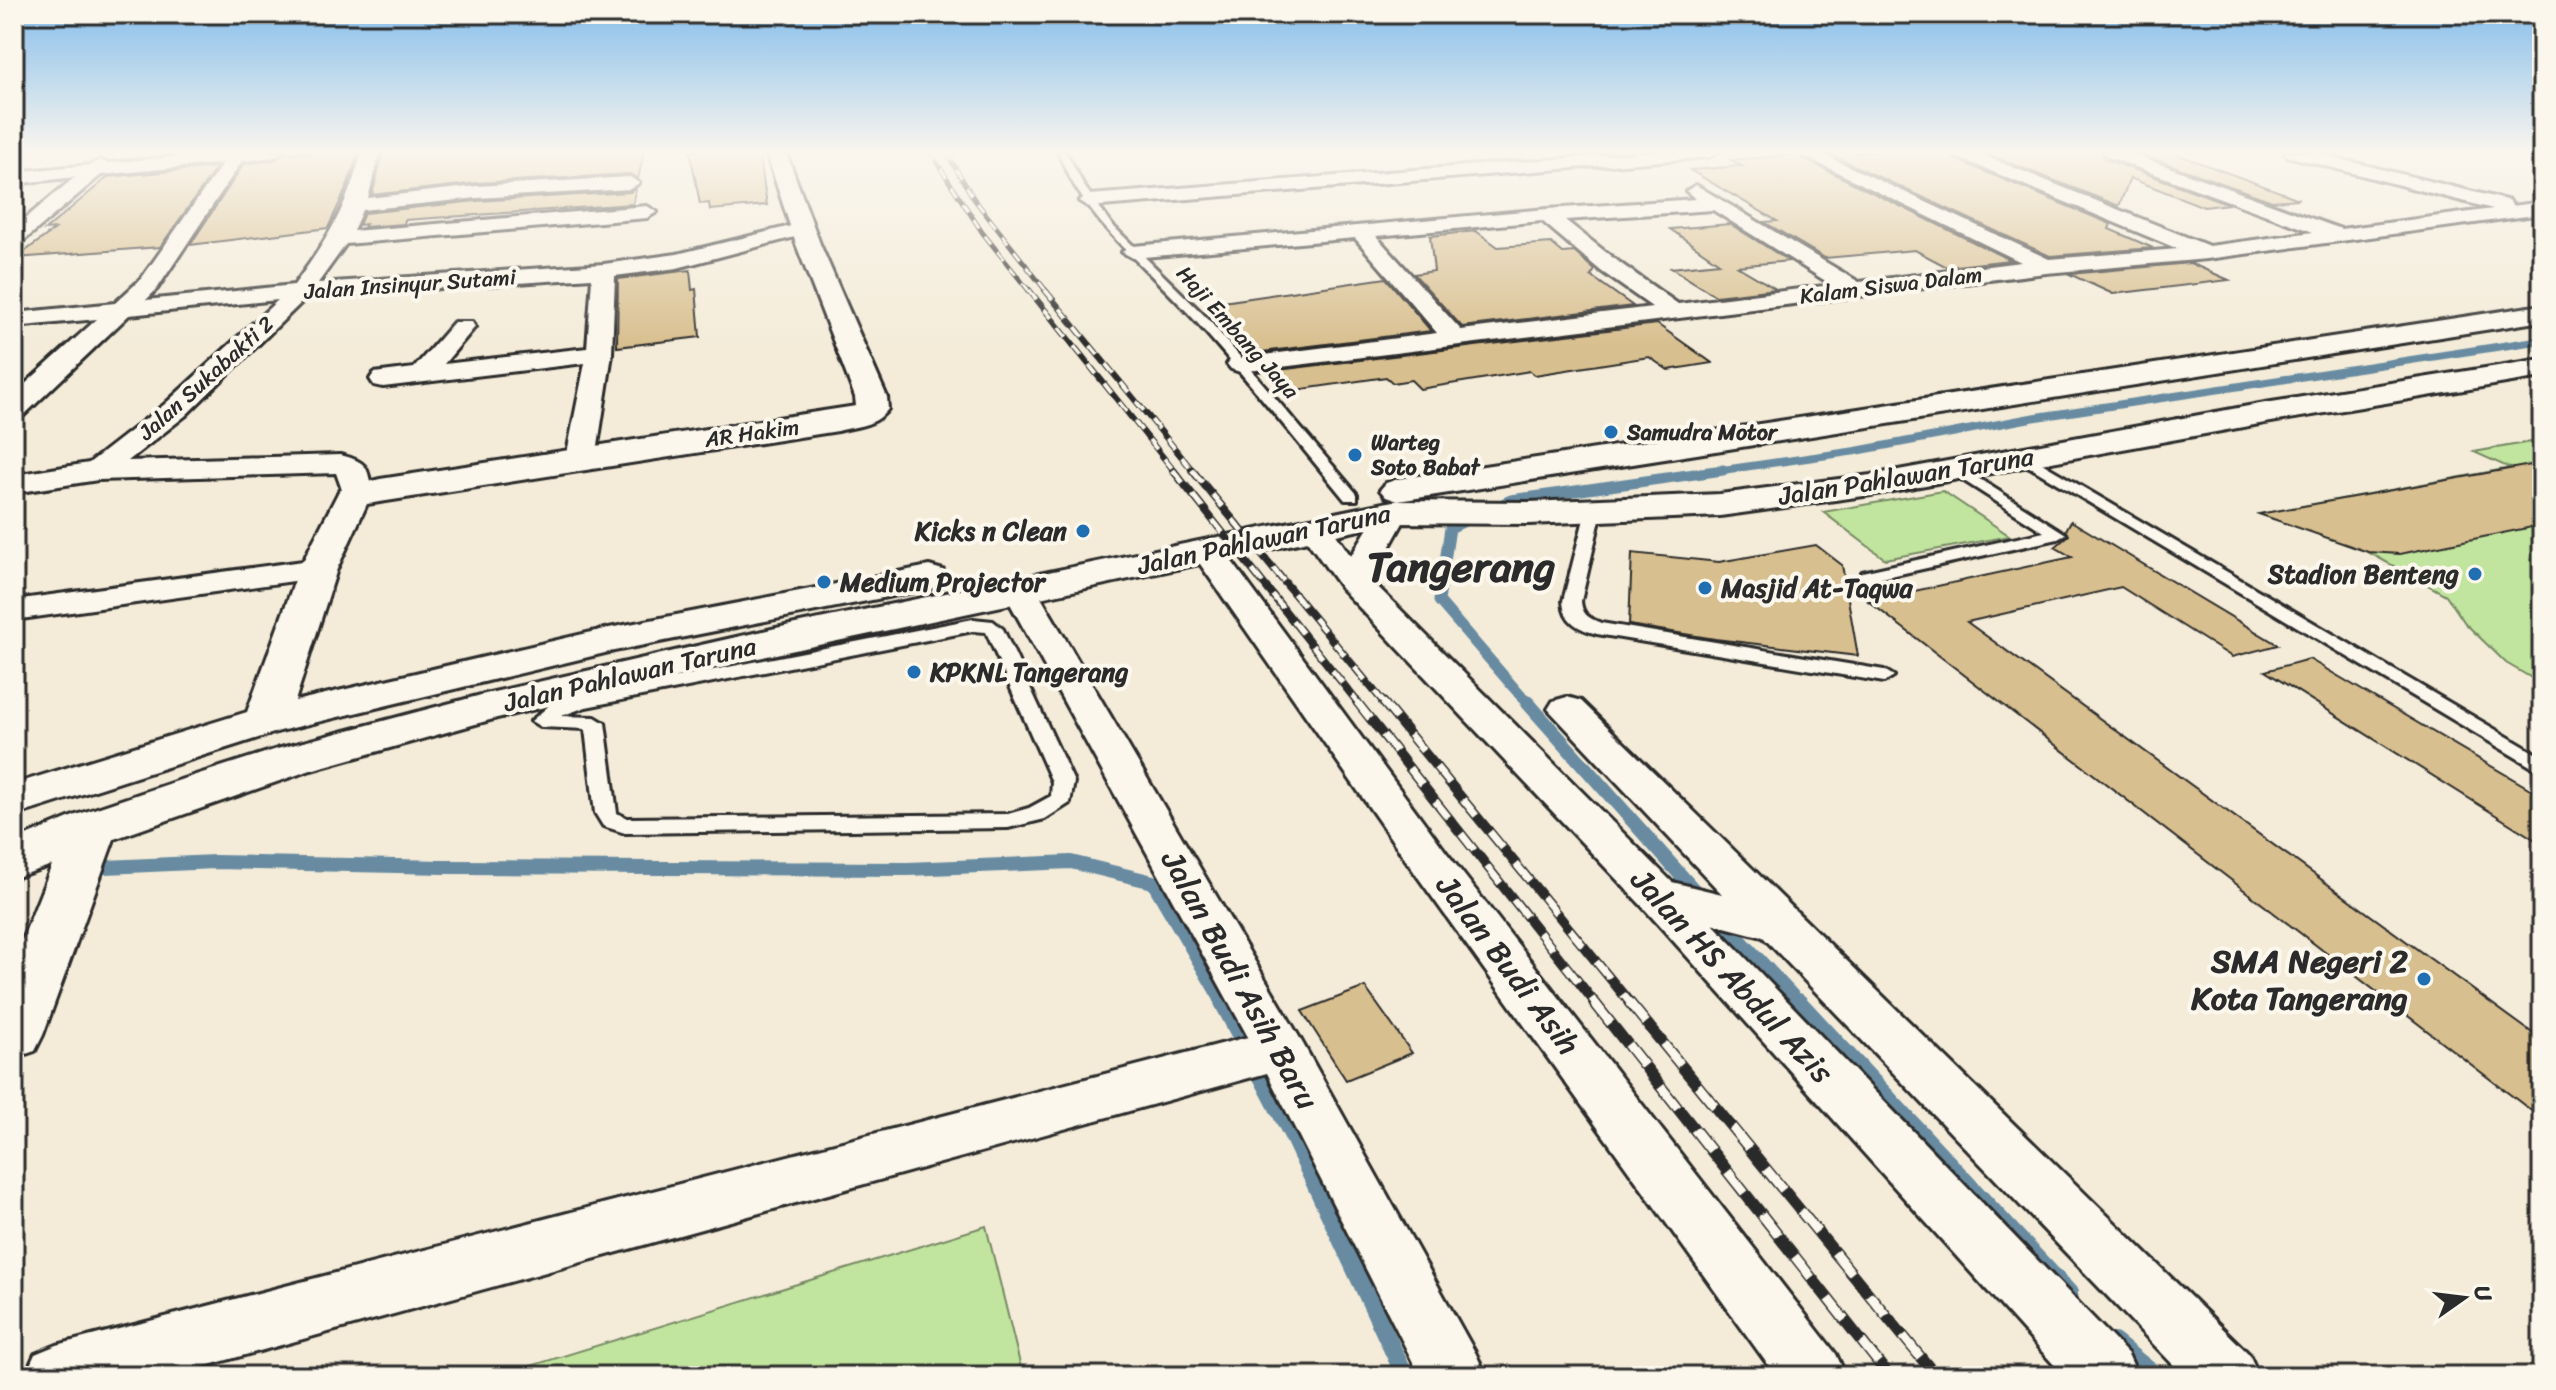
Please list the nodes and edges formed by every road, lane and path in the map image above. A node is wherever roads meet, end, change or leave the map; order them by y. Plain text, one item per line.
1 (40, 217) edge
2 (195, 217) edge
3 (349, 217) edge
4 (650, 217) edge
5 (799, 217) edge
6 (1103, 217) edge
7 (1382, 217) edge
8 (1527, 217) edge
9 (1549, 217) edge
10 (1738, 217) edge
11 (1942, 217) edge
12 (2119, 217) edge
13 (2289, 217) edge
14 (2474, 217) edge
15 (655, 226) junction
16 (803, 229) junction
17 (1394, 229) junction
18 (1361, 232) junction
19 (2339, 235) junction
20 (339, 238) junction
21 (14, 239) edge
22 (1133, 252) junction
23 (2207, 253) junction
24 (677, 261) junction
25 (2046, 266) junction
26 (604, 271) junction
27 (1856, 290) junction
28 (301, 291) junction
29 (122, 310) junction
30 (1673, 311) junction
31 (2542, 313) edge
32 (14, 320) edge
33 (463, 327) dead end
34 (1453, 336) junction
35 (599, 354) junction
36 (1240, 364) junction
37 (2542, 368) edge
38 (2182, 373) junction
39 (422, 374) junction
40 (383, 379) dead end
41 (2254, 408) junction
42 (14, 409) edge
43 (1800, 432) junction
44 (2023, 457) junction
45 (581, 458) junction
46 (1956, 469) junction
47 (98, 471) junction
48 (1864, 479) junction
49 (14, 484) edge
50 (357, 495) junction
51 (1351, 497) junction
52 (1405, 511) junction
53 (1594, 511) junction
54 (1314, 528) junction
55 (1207, 551) junction
56 (318, 569) junction
57 (2221, 575) junction
58 (1868, 576) dead end
59 (2249, 577) dead end
60 (1353, 581) junction
61 (1019, 589) junction
62 (14, 610) edge
63 (1884, 676) dead end
64 (541, 705) junction
65 (1567, 709) dead end
66 (266, 721) junction
67 (2542, 766) edge
68 (14, 800) edge
69 (52, 845) edge
70 (1657, 894) junction
71 (1784, 925) junction
72 (14, 1035) edge
73 (1256, 1055) junction
74 (57, 1376) edge
75 (1454, 1376) edge
76 (1814, 1376) edge
77 (2106, 1376) edge
78 (2227, 1376) edge

1 - 21 street
2 - 29 street
3 - 20 street, Jalan Sukabakti 2
4 - 15 street
5 - 16 main road, AR Hakim
6 - 22 lane, Haji Embang Jaya
7 - 17 street
8 - 17 street
9 - 30 street
10 - 27 street
11 - 25 street
12 - 23 street
13 - 19 street
14 - 19 street, Kalam Siswa Dalam
15 - 20 street
15 - 24 street
16 - 24 street, Jalan Insinyur Sutami
16 - 45 main road, AR Hakim
17 - 18 street
18 - 22 street
18 - 34 street
19 - 23 street, Kalam Siswa Dalam
20 - 28 street, Jalan Sukabakti 2
22 - 36 lane, Haji Embang Jaya
23 - 25 street, Kalam Siswa Dalam
24 - 26 street, Jalan Insinyur Sutami
25 - 27 street, Kalam Siswa Dalam
26 - 28 street, Jalan Insinyur Sutami
26 - 35 street
27 - 30 street, Kalam Siswa Dalam
28 - 29 street, Jalan Insinyur Sutami
28 - 47 street, Jalan Sukabakti 2
29 - 32 street, Jalan Insinyur Sutami
29 - 42 street
30 - 34 street, Kalam Siswa Dalam
31 - 38 main road, Jalan Pahlawan Taruna
33 - 39 street
34 - 36 street, Kalam Siswa Dalam
35 - 39 street
35 - 45 street
36 - 51 lane, Haji Embang Jaya
37 - 41 main road, Jalan Pahlawan Taruna
38 - 41 main road
38 - 43 main road, Jalan Pahlawan Taruna
39 - 40 street
41 - 44 main road, Jalan Pahlawan Taruna
43 - 48 main road
43 - 51 main road, Jalan Pahlawan Taruna
44 - 46 main road, Jalan Pahlawan Taruna
44 - 57 lane
45 - 50 main road, AR Hakim
46 - 48 main road, Jalan Pahlawan Taruna
46 - 58 lane
47 - 49 street
47 - 50 street
48 - 53 main road, Jalan Pahlawan Taruna
50 - 56 main road
51 - 66 main road, Jalan Pahlawan Taruna
52 - 53 main road, Jalan Pahlawan Taruna
52 - 54 main road, Jalan Pahlawan Taruna
52 - 60 street
53 - 63 lane
54 - 55 main road, Jalan Pahlawan Taruna
54 - 60 street, Jalan HS Abdul Azis
55 - 61 main road, Jalan Pahlawan Taruna
55 - 76 street, Jalan Budi Asih
56 - 62 street
56 - 66 main road
57 - 59 lane
57 - 67 lane
60 - 70 street, Jalan HS Abdul Azis
61 - 64 main road, Jalan Pahlawan Taruna
61 - 73 street, Jalan Budi Asih Baru
64 - 64 lane
64 - 69 main road, Jalan Pahlawan Taruna
65 - 71 street
66 - 68 main road, Jalan Pahlawan Taruna
69 - 72 main road
70 - 71 street
70 - 77 street, Jalan HS Abdul Azis
71 - 78 street
73 - 74 street
73 - 75 street, Jalan Budi Asih Baru

